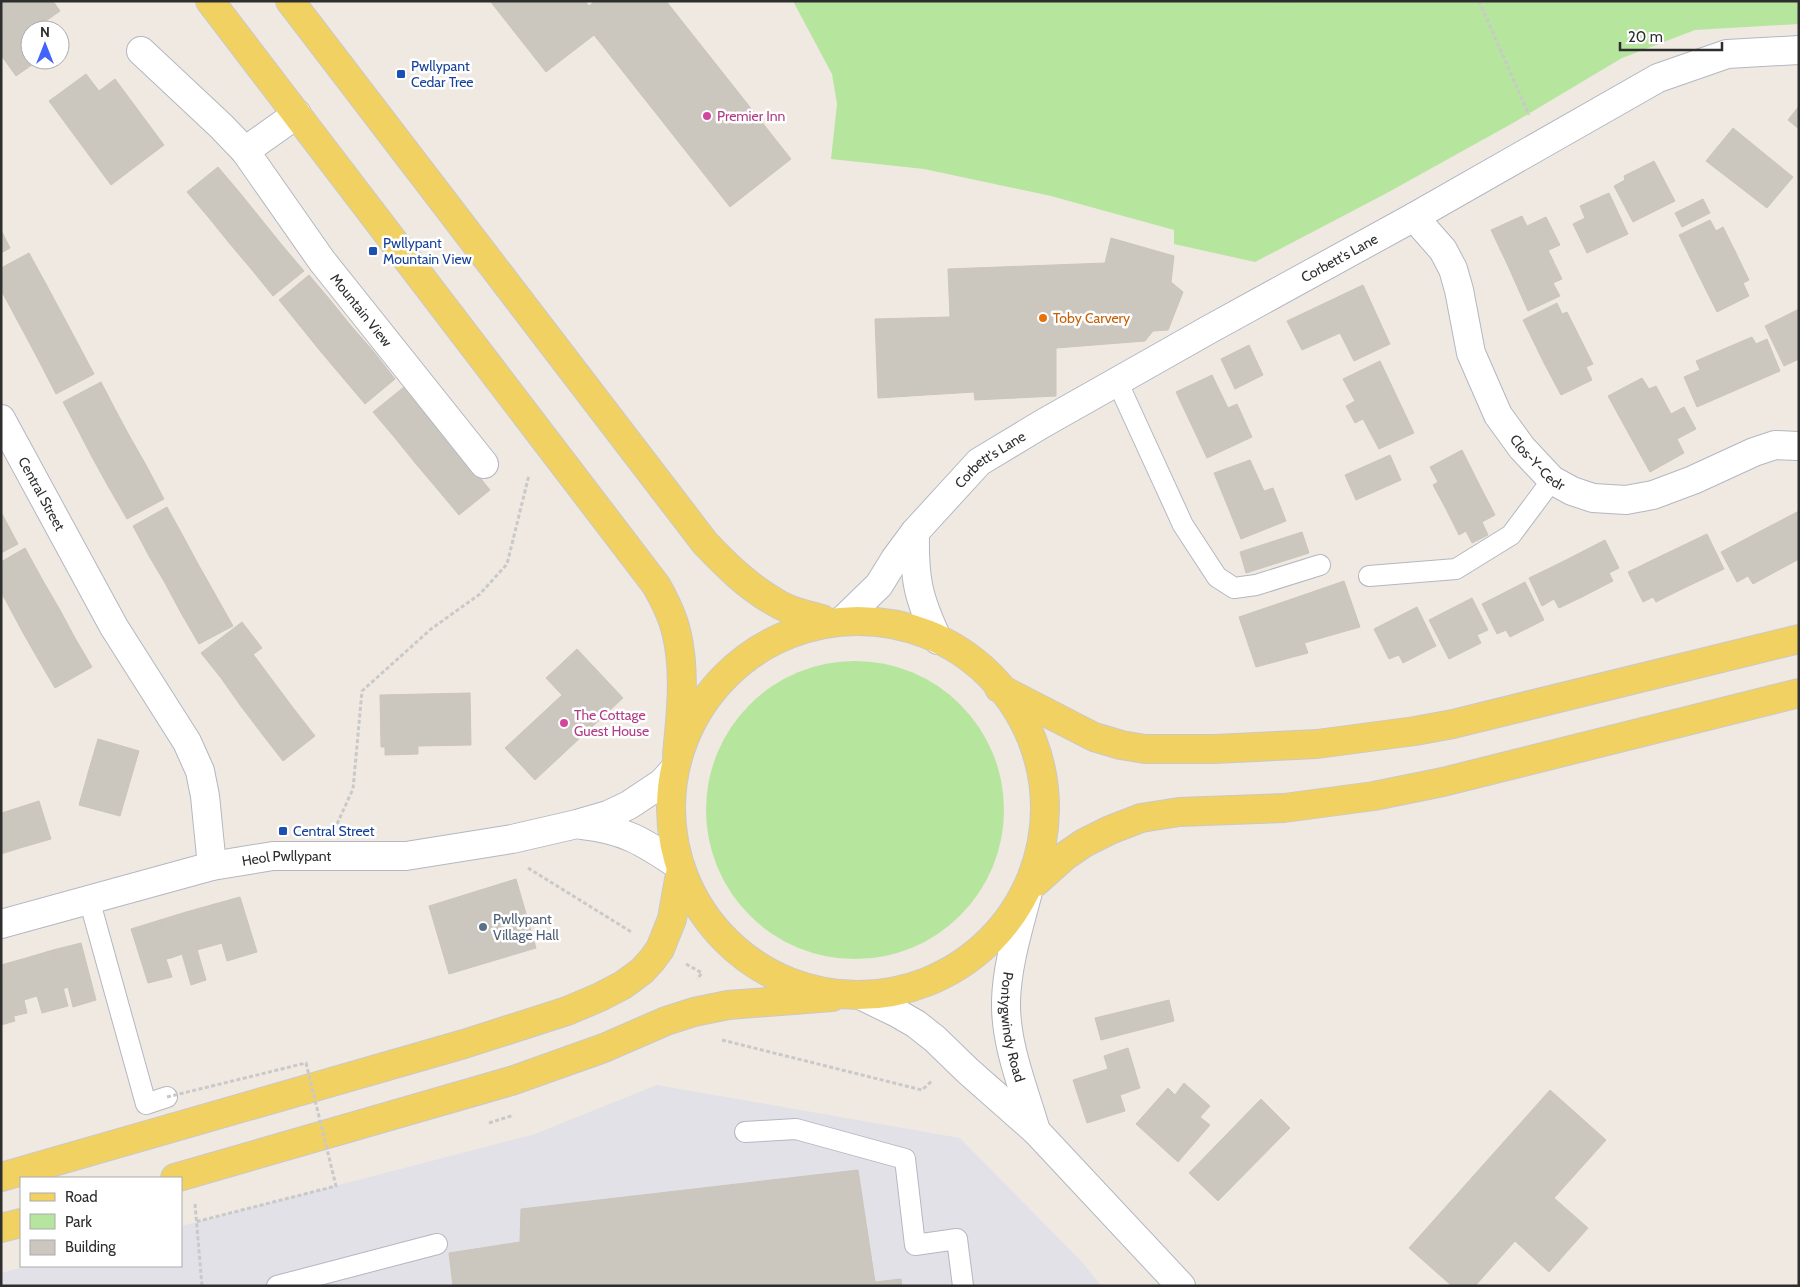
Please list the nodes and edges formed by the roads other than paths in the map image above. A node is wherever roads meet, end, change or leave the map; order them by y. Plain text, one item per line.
1 (210, 1) edge
2 (290, 1) edge
3 (1799, 50) edge
4 (141, 51) dead end
5 (297, 114) junction
6 (245, 151) junction
7 (1414, 217) junction
8 (1117, 381) junction
9 (1, 419) edge
10 (1798, 446) edge
11 (484, 464) dead end
12 (1552, 480) junction
13 (915, 532) junction
14 (1320, 565) dead end
15 (1369, 576) dead end
16 (833, 619) junction
17 (1799, 639) edge
18 (938, 640) junction
19 (999, 688) junction
20 (1799, 693) edge
21 (674, 766) junction
22 (577, 824) junction
23 (212, 866) junction
24 (679, 870) junction
25 (1029, 890) junction
26 (89, 899) junction
27 (1, 924) edge
28 (858, 996) junction
29 (167, 1097) road end
30 (1036, 1131) junction
31 (745, 1132) dead end
32 (1, 1177) edge
33 (178, 1177) edge
34 (20, 1223) edge
35 (1, 1228) edge
36 (437, 1244) dead end
37 (277, 1286) edge
38 (963, 1286) edge
39 (1181, 1286) edge

1 - 5 main road
2 - 16 main road
3 - 7 street, Corbett's Lane
4 - 6 street, Mountain View
5 - 6 street
5 - 21 main road
6 - 11 street, Mountain View
7 - 8 street, Corbett's Lane
7 - 12 street, Clos-Y-Cedr
8 - 13 street, Corbett's Lane
8 - 14 lane
9 - 23 street, Central Street
10 - 12 street, Clos-Y-Cedr
12 - 15 lane
13 - 16 street, Corbett's Lane
13 - 18 street
16 - 18 main road
16 - 21 main road
17 - 19 main road
18 - 19 main road
19 - 25 main road
20 - 25 main road
21 - 22 street, Heol Pwllypant
21 - 24 main road
22 - 23 street, Heol Pwllypant
22 - 24 street, Heol Pwllypant
23 - 26 street, Heol Pwllypant
24 - 28 main road
24 - 32 main road
25 - 28 main road
25 - 30 street, Pontygwindy Road
26 - 27 street, Heol Pwllypant
26 - 29 lane
28 - 30 street, Pontygwindy Road
28 - 33 main road
30 - 39 street, Pontygwindy Road
31 - 38 lane
34 - 35 main road
36 - 37 lane

